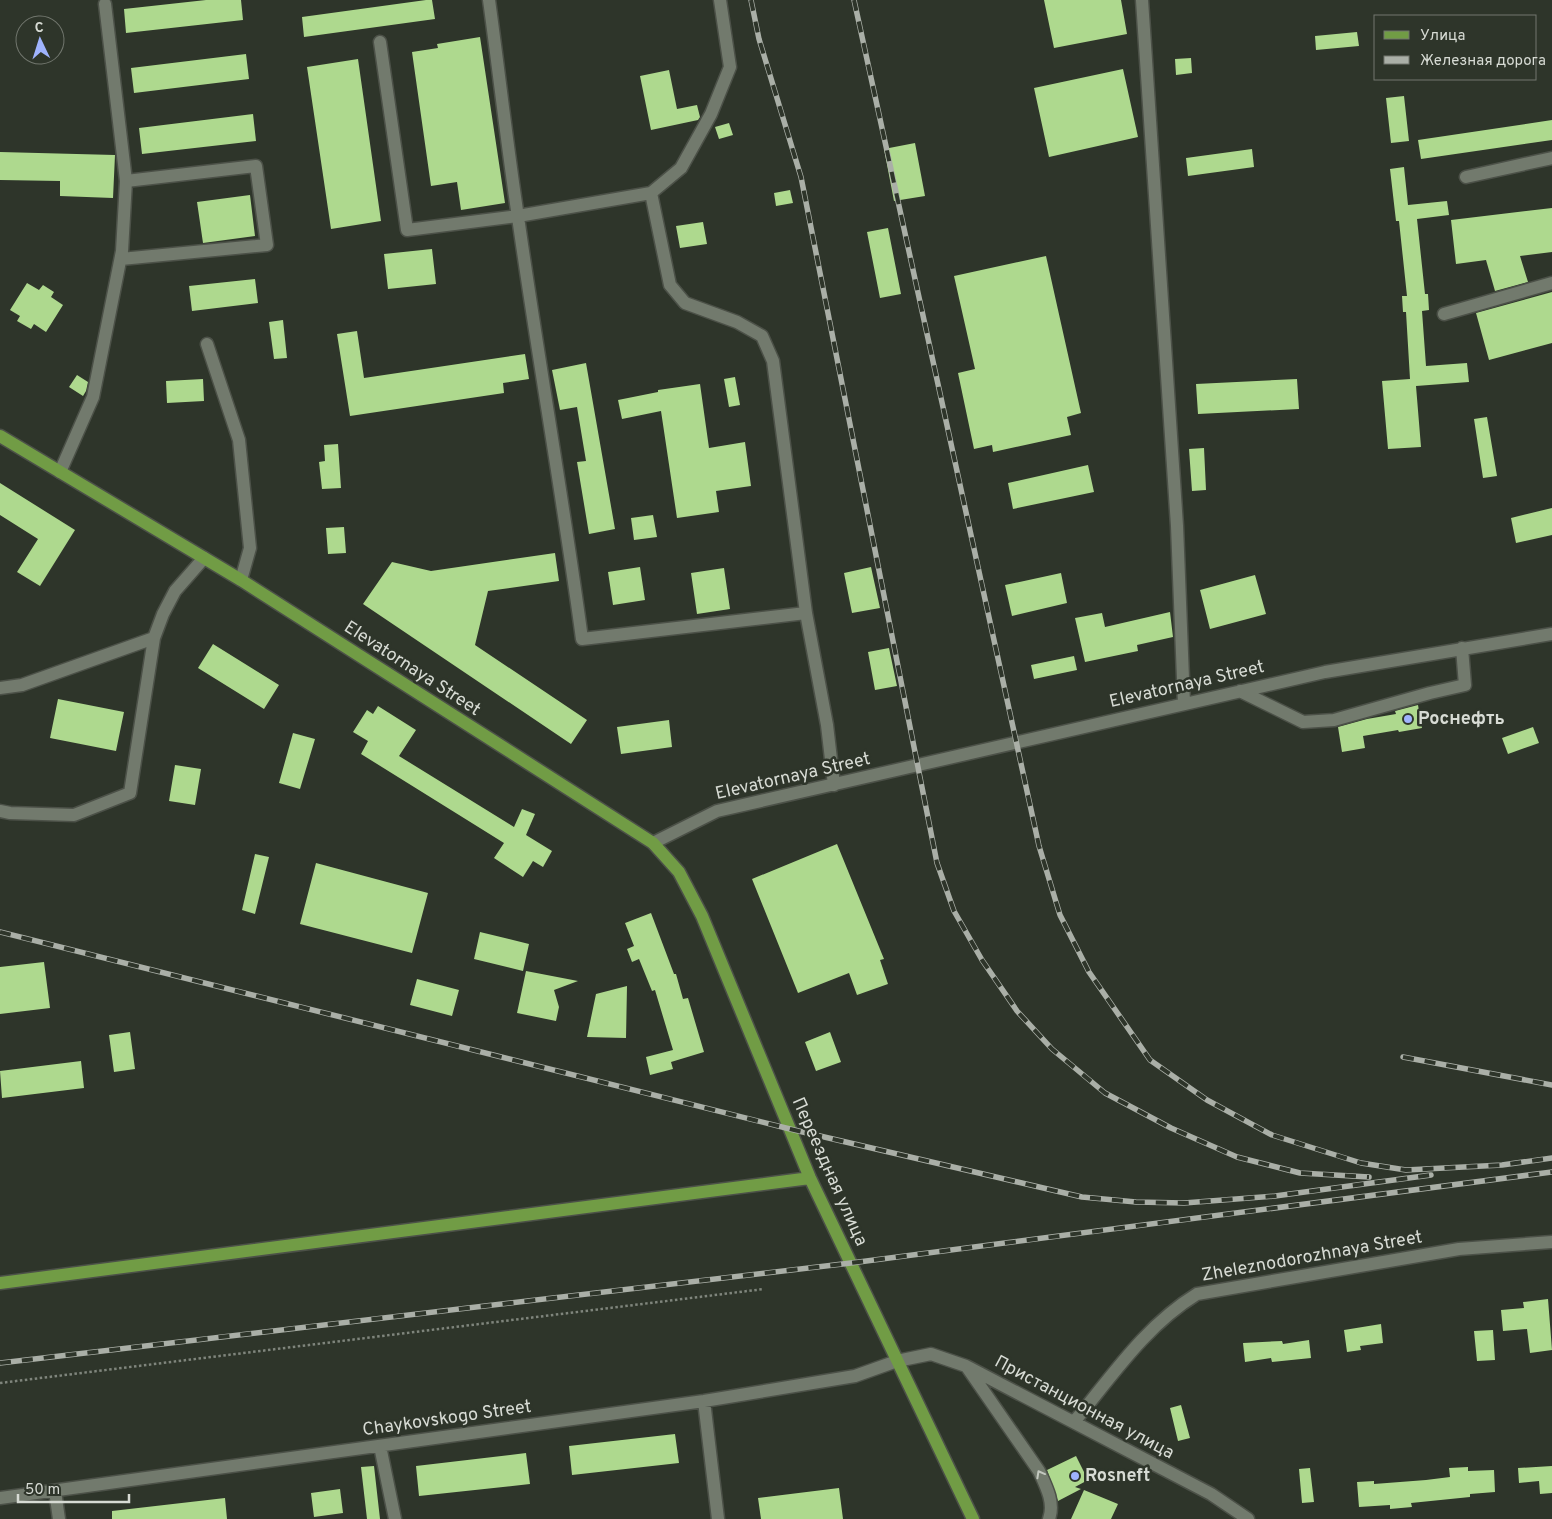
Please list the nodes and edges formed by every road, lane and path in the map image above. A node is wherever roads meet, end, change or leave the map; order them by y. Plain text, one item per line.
1 (490, 0) edge
2 (720, 0) edge
3 (1142, 0) edge
4 (105, 4) dead end
5 (380, 42) dead end
6 (1552, 158) edge
7 (1466, 177) dead end
8 (126, 181) junction
9 (651, 193) junction
10 (518, 216) junction
11 (121, 259) junction
12 (1552, 282) edge
13 (1444, 314) dead end
14 (207, 344) dead end
15 (0, 436) edge
16 (60, 472) junction
17 (204, 558) junction
18 (241, 580) junction
19 (806, 613) junction
20 (1552, 634) edge
21 (154, 638) junction
22 (1462, 648) junction
23 (0, 688) edge
24 (1240, 691) junction
25 (1184, 704) junction
26 (834, 785) junction
27 (0, 811) edge
28 (653, 843) junction
29 (810, 1178) junction
30 (1552, 1242) edge
31 (0, 1283) edge
32 (764, 1288) dead end
33 (897, 1361) junction
34 (966, 1366) junction
35 (0, 1384) edge
36 (704, 1401) junction
37 (1074, 1422) junction
38 (380, 1446) junction
39 (55, 1491) junction
40 (0, 1498) edge
41 (59, 1519) edge
42 (395, 1519) edge
43 (718, 1519) edge
44 (973, 1519) edge
45 (1049, 1519) edge
46 (1248, 1519) edge

1 - 10 street
2 - 9 street
3 - 25 street
4 - 8 street
5 - 10 street
6 - 7 street
8 - 11 street
8 - 11 street
9 - 10 street
9 - 19 street
10 - 19 street
11 - 16 street
12 - 13 street
14 - 18 street
15 - 16 main road, Elevatornaya Street
16 - 17 main road, Elevatornaya Street
17 - 18 main road, Elevatornaya Street
17 - 21 street
18 - 28 main road, Elevatornaya Street
19 - 26 street
20 - 22 street, Elevatornaya Street
21 - 23 street
21 - 27 street
22 - 24 street, Elevatornaya Street
22 - 24 street
24 - 25 street, Elevatornaya Street
25 - 26 street, Elevatornaya Street
26 - 28 street, Elevatornaya Street
28 - 29 main road, Переездная улица
29 - 31 main road
29 - 33 main road, Переездная улица
30 - 37 street, Zheleznodorozhnaya Street
32 - 35 path
33 - 34 street, Пристанционная улица
33 - 36 street, Chaykovskogo Street
33 - 44 main road, Переездная улица
34 - 37 street, Пристанционная улица
45 -> 34 street
36 - 38 street, Chaykovskogo Street
36 - 43 street
37 - 46 street, Пристанционная улица
38 - 39 street, Chaykovskogo Street
38 - 42 street
39 - 40 street, Chaykovskogo Street
39 - 41 street

